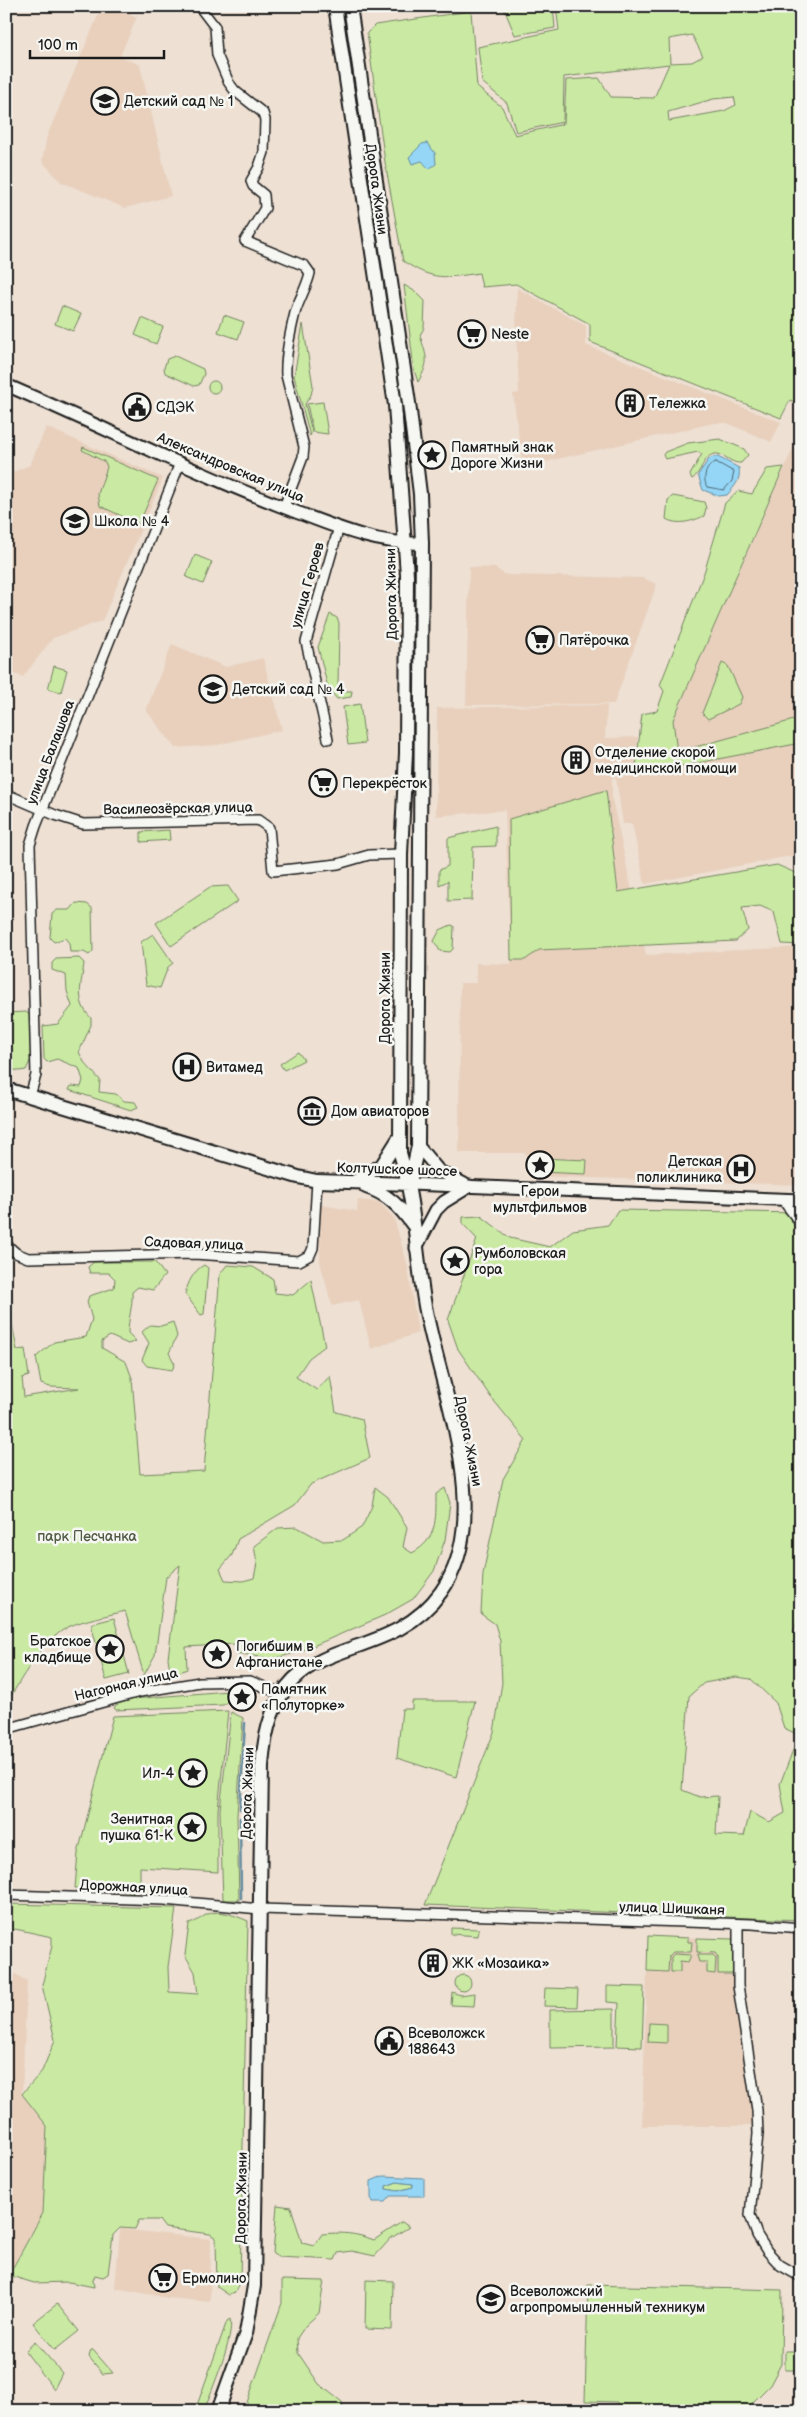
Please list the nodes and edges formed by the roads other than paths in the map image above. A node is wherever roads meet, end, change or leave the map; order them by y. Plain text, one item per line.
1 (199, 6) edge
2 (335, 6) edge
3 (350, 6) edge
4 (6, 385) edge
5 (180, 463) junction
6 (284, 507) junction
7 (339, 527) junction
8 (422, 543) junction
9 (405, 544) junction
10 (328, 739) dead end
11 (6, 794) edge
12 (42, 810) junction
13 (401, 854) junction
14 (6, 1089) edge
15 (30, 1096) junction
16 (399, 1137) junction
17 (418, 1146) junction
18 (317, 1181) junction
19 (352, 1183) junction
20 (410, 1184) junction
21 (470, 1186) junction
22 (782, 1200) junction
23 (801, 1200) edge
24 (801, 1224) edge
25 (414, 1226) junction
26 (6, 1244) edge
27 (416, 1248) junction
28 (281, 1694) junction
29 (6, 1729) edge
30 (6, 1895) edge
31 (260, 1909) junction
32 (738, 1924) junction
33 (801, 1928) edge
34 (801, 2277) edge
35 (218, 2411) edge

1 - 6 street
2 - 9 main road, Дорога Жизни
3 - 8 main road, Дорога Жизни
4 - 5 street, Александровская улица
5 - 6 street, Александровская улица
5 - 12 street, улица Балашова
6 - 7 street, Александровская улица
7 - 9 street, Александровская улица
7 - 10 street, улица Героев
8 - 9 street, Александровская улица
8 - 17 main road, Дорога Жизни
9 - 13 main road, Дорога Жизни
11 - 12 street, Василеозёрская улица
12 - 13 street, Василеозёрская улица
12 - 15 street, улица Балашова
13 - 16 main road, Дорога Жизни
14 - 15 main road, Колтушское шоссе
15 - 18 main road, Колтушское шоссе
16 - 19 main road
16 - 20 main road, Дорога Жизни
17 - 20 main road, Дорога Жизни
17 - 21 street
18 - 19 main road, Колтушское шоссе
18 - 26 street, Садовая улица
19 - 20 main road, Колтушское шоссе
19 - 25 main road
20 - 21 street, Колтушское шоссе
20 - 25 main road, Дорога Жизни
21 - 22 street, Колтушское шоссе
21 - 27 street
22 - 23 street, Колтушское шоссе
22 - 24 street
25 - 27 main road, Дорога Жизни
27 - 28 main road, Дорога Жизни
28 - 29 street, Нагорная улица
28 - 31 main road, Дорога Жизни
30 - 31 street, Дорожная улица
31 - 32 street, улица Шишканя
31 - 35 main road, Дорога Жизни
32 - 33 street
32 - 34 street, улица Шишканя

